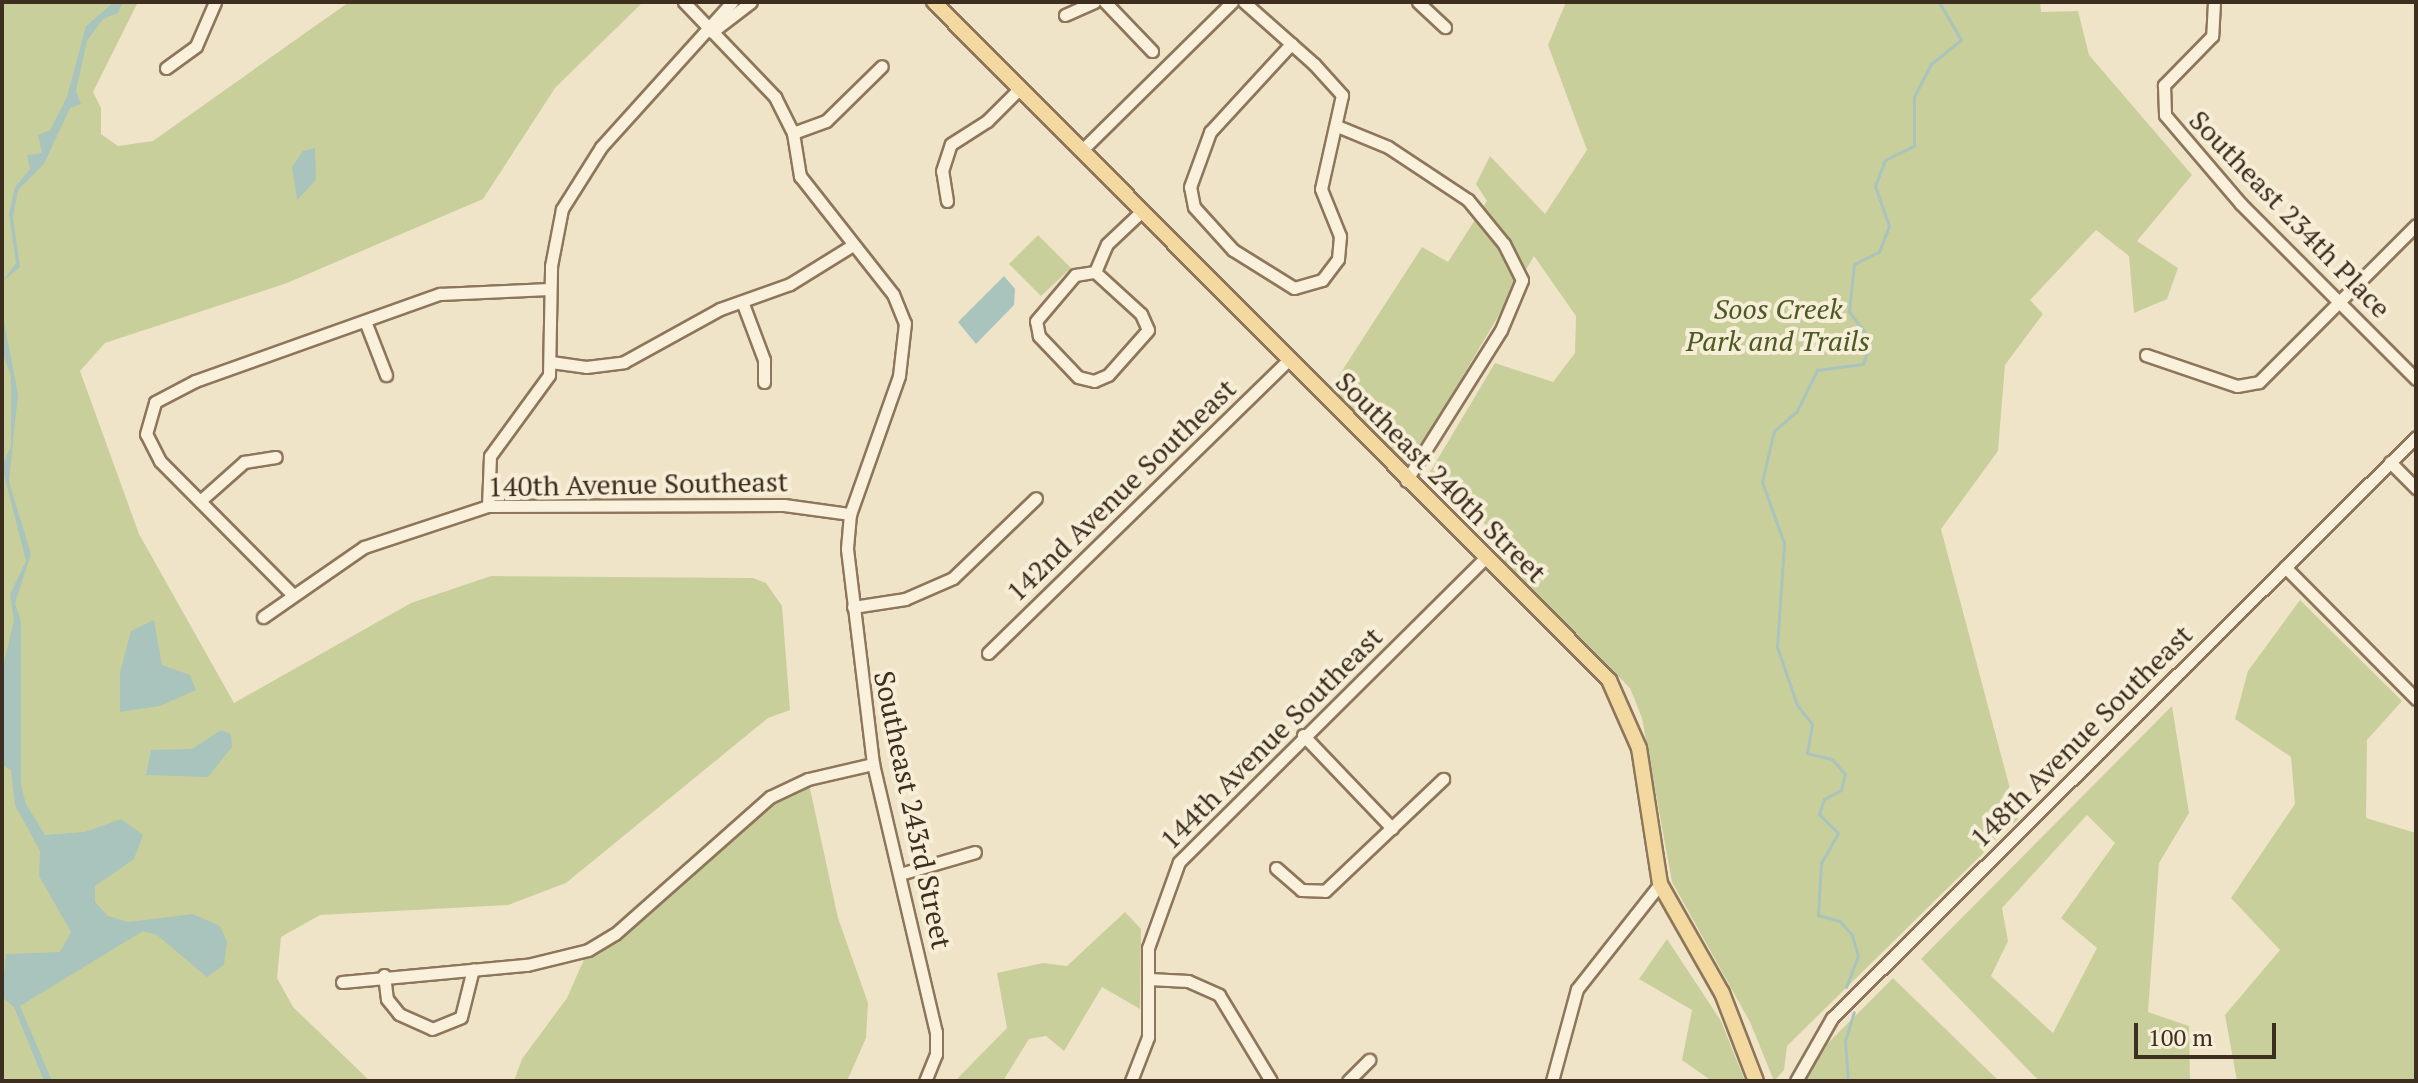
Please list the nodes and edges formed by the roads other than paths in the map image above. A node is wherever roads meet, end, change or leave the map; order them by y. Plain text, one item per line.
1 (215, 2) edge
2 (684, 2) edge
3 (732, 2) edge
4 (751, 2) edge
5 (934, 2) edge
6 (1094, 2) edge
7 (1105, 2) edge
8 (1232, 2) edge
9 (1244, 2) edge
10 (1418, 2) edge
11 (2214, 2) edge
12 (1065, 15) dead end
13 (1445, 27) dead end
14 (712, 32) junction
15 (1291, 44) junction
16 (1152, 51) dead end
17 (882, 66) dead end
18 (166, 68) dead end
19 (1020, 88) junction
20 (1337, 126) junction
21 (793, 133) junction
22 (1083, 149) junction
23 (947, 201) dead end
24 (1142, 211) junction
25 (2416, 225) edge
26 (853, 245) junction
27 (1095, 272) junction
28 (549, 289) junction
29 (2338, 300) junction
30 (743, 304) junction
31 (365, 321) junction
32 (2146, 355) dead end
33 (1287, 361) junction
34 (551, 362) junction
35 (386, 375) dead end
36 (2416, 379) edge
37 (764, 382) dead end
38 (2416, 437) edge
39 (276, 457) dead end
40 (2390, 462) junction
41 (1406, 481) junction
42 (2416, 488) edge
43 (1036, 498) dead end
44 (200, 501) junction
45 (488, 506) junction
46 (850, 514) junction
47 (1484, 559) junction
48 (2285, 567) junction
49 (293, 595) junction
50 (853, 607) junction
51 (263, 617) dead end
52 (988, 653) dead end
53 (2416, 699) edge
54 (1303, 735) junction
55 (873, 764) junction
56 (1443, 779) dead end
57 (1392, 828) junction
58 (975, 852) dead end
59 (1276, 868) dead end
60 (900, 874) junction
61 (1660, 884) junction
62 (473, 969) junction
63 (384, 975) junction
64 (1149, 979) junction
65 (342, 982) dead end
66 (1369, 1060) dead end
67 (925, 1081) edge
68 (1131, 1081) edge
69 (1271, 1081) edge
70 (1348, 1081) edge
71 (1552, 1081) edge
72 (1756, 1081) edge
73 (1796, 1081) edge

1 - 18 street
2 - 14 street
3 - 14 street
4 - 14 street
5 - 19 main road, Southeast 240th Street
6 - 12 street
7 - 16 street
8 - 22 street
9 - 15 street
10 - 13 street
11 - 29 street, Southeast 234th Place
14 - 21 street
14 - 28 street
15 - 20 street
15 - 20 street
17 - 21 street
19 - 22 main road, Southeast 240th Street
19 - 23 street
20 - 41 street
21 - 26 street
22 - 24 main road, Southeast 240th Street
24 - 27 street
24 - 33 main road, Southeast 240th Street
25 - 29 street
26 - 30 street
26 - 46 street
27 - 27 street
28 - 31 street
28 - 34 street
29 - 32 street
29 - 36 street, Southeast 234th Place
30 - 34 street
30 - 37 street
31 - 35 street
31 - 44 street
33 - 41 main road, Southeast 240th Street
33 - 52 street, 142nd Avenue Southeast
34 - 45 street
38 - 40 street, 148th Avenue Southeast
39 - 44 street
40 - 42 street
40 - 48 street, 148th Avenue Southeast
41 - 47 main road, Southeast 240th Street
43 - 50 street
44 - 49 street
45 - 46 street, 140th Avenue Southeast
45 - 49 street, 140th Avenue Southeast
46 - 50 street, Southeast 243rd Street
47 - 54 street, 144th Avenue Southeast
47 - 61 main road, Southeast 240th Street
48 - 53 street
48 - 73 street, 148th Avenue Southeast
49 - 51 street, 140th Avenue Southeast
50 - 55 street, Southeast 243rd Street
54 - 57 street
54 - 64 street, 144th Avenue Southeast
55 - 60 street, Southeast 243rd Street
55 - 62 street
56 - 57 street
57 - 59 street
58 - 60 street
60 - 67 street, Southeast 243rd Street
61 - 71 street
61 - 72 main road, Southeast 240th Street
62 - 63 street
62 - 63 street
63 - 65 street
64 - 68 street, 144th Avenue Southeast
64 - 69 street
66 - 70 street

